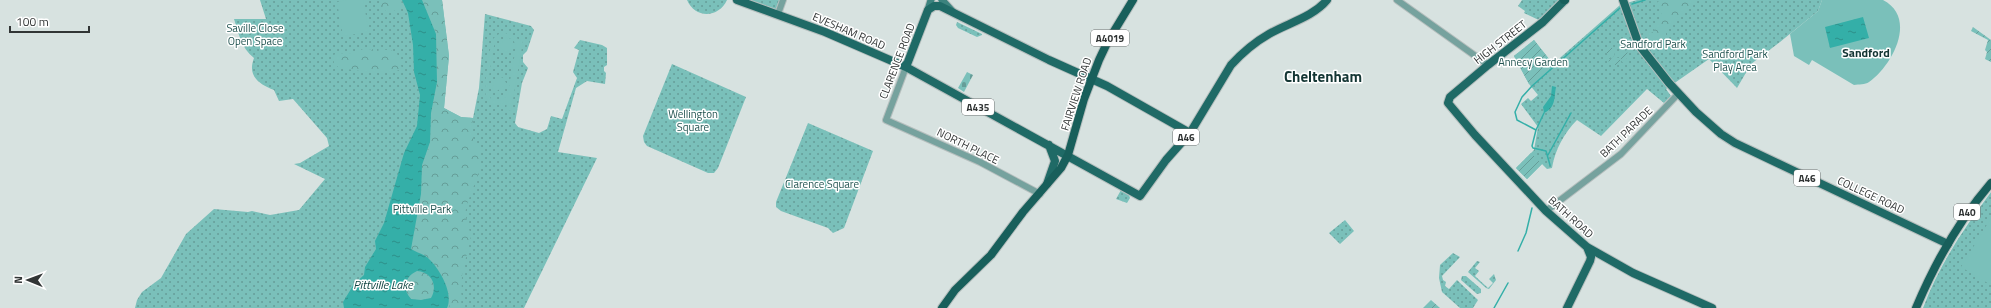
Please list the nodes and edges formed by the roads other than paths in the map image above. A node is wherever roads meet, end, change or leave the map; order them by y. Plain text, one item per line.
1 (737, 0) edge
2 (783, 0) edge
3 (931, 0) edge
4 (942, 0) edge
5 (1133, 0) edge
6 (1397, 0) edge
7 (1565, 0) edge
8 (1623, 0) edge
9 (1324, 1) edge
10 (928, 10) junction
11 (954, 13) junction
12 (778, 14) junction
13 (1488, 65) junction
14 (906, 67) junction
15 (1092, 78) junction
16 (1678, 94) junction
17 (1448, 100) joint
18 (886, 120) joint
19 (1190, 133) junction
20 (1049, 145) junction
21 (1068, 155) junction
22 (1991, 183) edge
23 (1042, 192) junction
24 (1140, 196) joint
25 (1546, 211) junction
26 (1948, 244) junction
27 (1587, 247) junction
28 (1609, 260) junction
29 (1587, 269) junction
30 (942, 308) edge
31 (1567, 308) edge
32 (1712, 308) edge
33 (1916, 308) edge

1 - 12 main road, EVESHAM ROAD / A435
2 - 12 street
3 - 10 main road, CLARENCE ROAD
4 - 11 main road
5 - 15 highway, FAIRVIEW ROAD / A4019
6 - 13 street
7 - 13 main road, HIGH STREET
8 - 16 main road, COLLEGE ROAD / A46
9 - 19 main road, A46
10 - 11 main road
10 - 14 main road, CLARENCE ROAD
11 - 15 main road
12 - 14 main road, EVESHAM ROAD / A435
13 - 17 main road, HIGH STREET
14 - 18 street, CLARENCE ROAD
14 - 20 main road, A435
15 - 19 main road
15 - 21 highway, FAIRVIEW ROAD / A4019
16 - 25 street, BATH PARADE
16 - 26 main road, COLLEGE ROAD / A46
17 - 25 main road, BATH ROAD
18 - 23 street, NORTH PLACE
19 - 24 main road, A46
20 - 21 main road, A435
20 - 23 main road
21 - 23 highway, FAIRVIEW ROAD / A4019
21 - 24 main road, A435
22 - 26 highway, A40
23 - 30 highway, A4019
25 - 27 main road, BATH ROAD
26 - 33 highway, A40
27 - 28 main road, BATH ROAD
27 - 29 main road
28 - 29 main road
28 - 32 main road, BATH ROAD
29 - 31 main road

